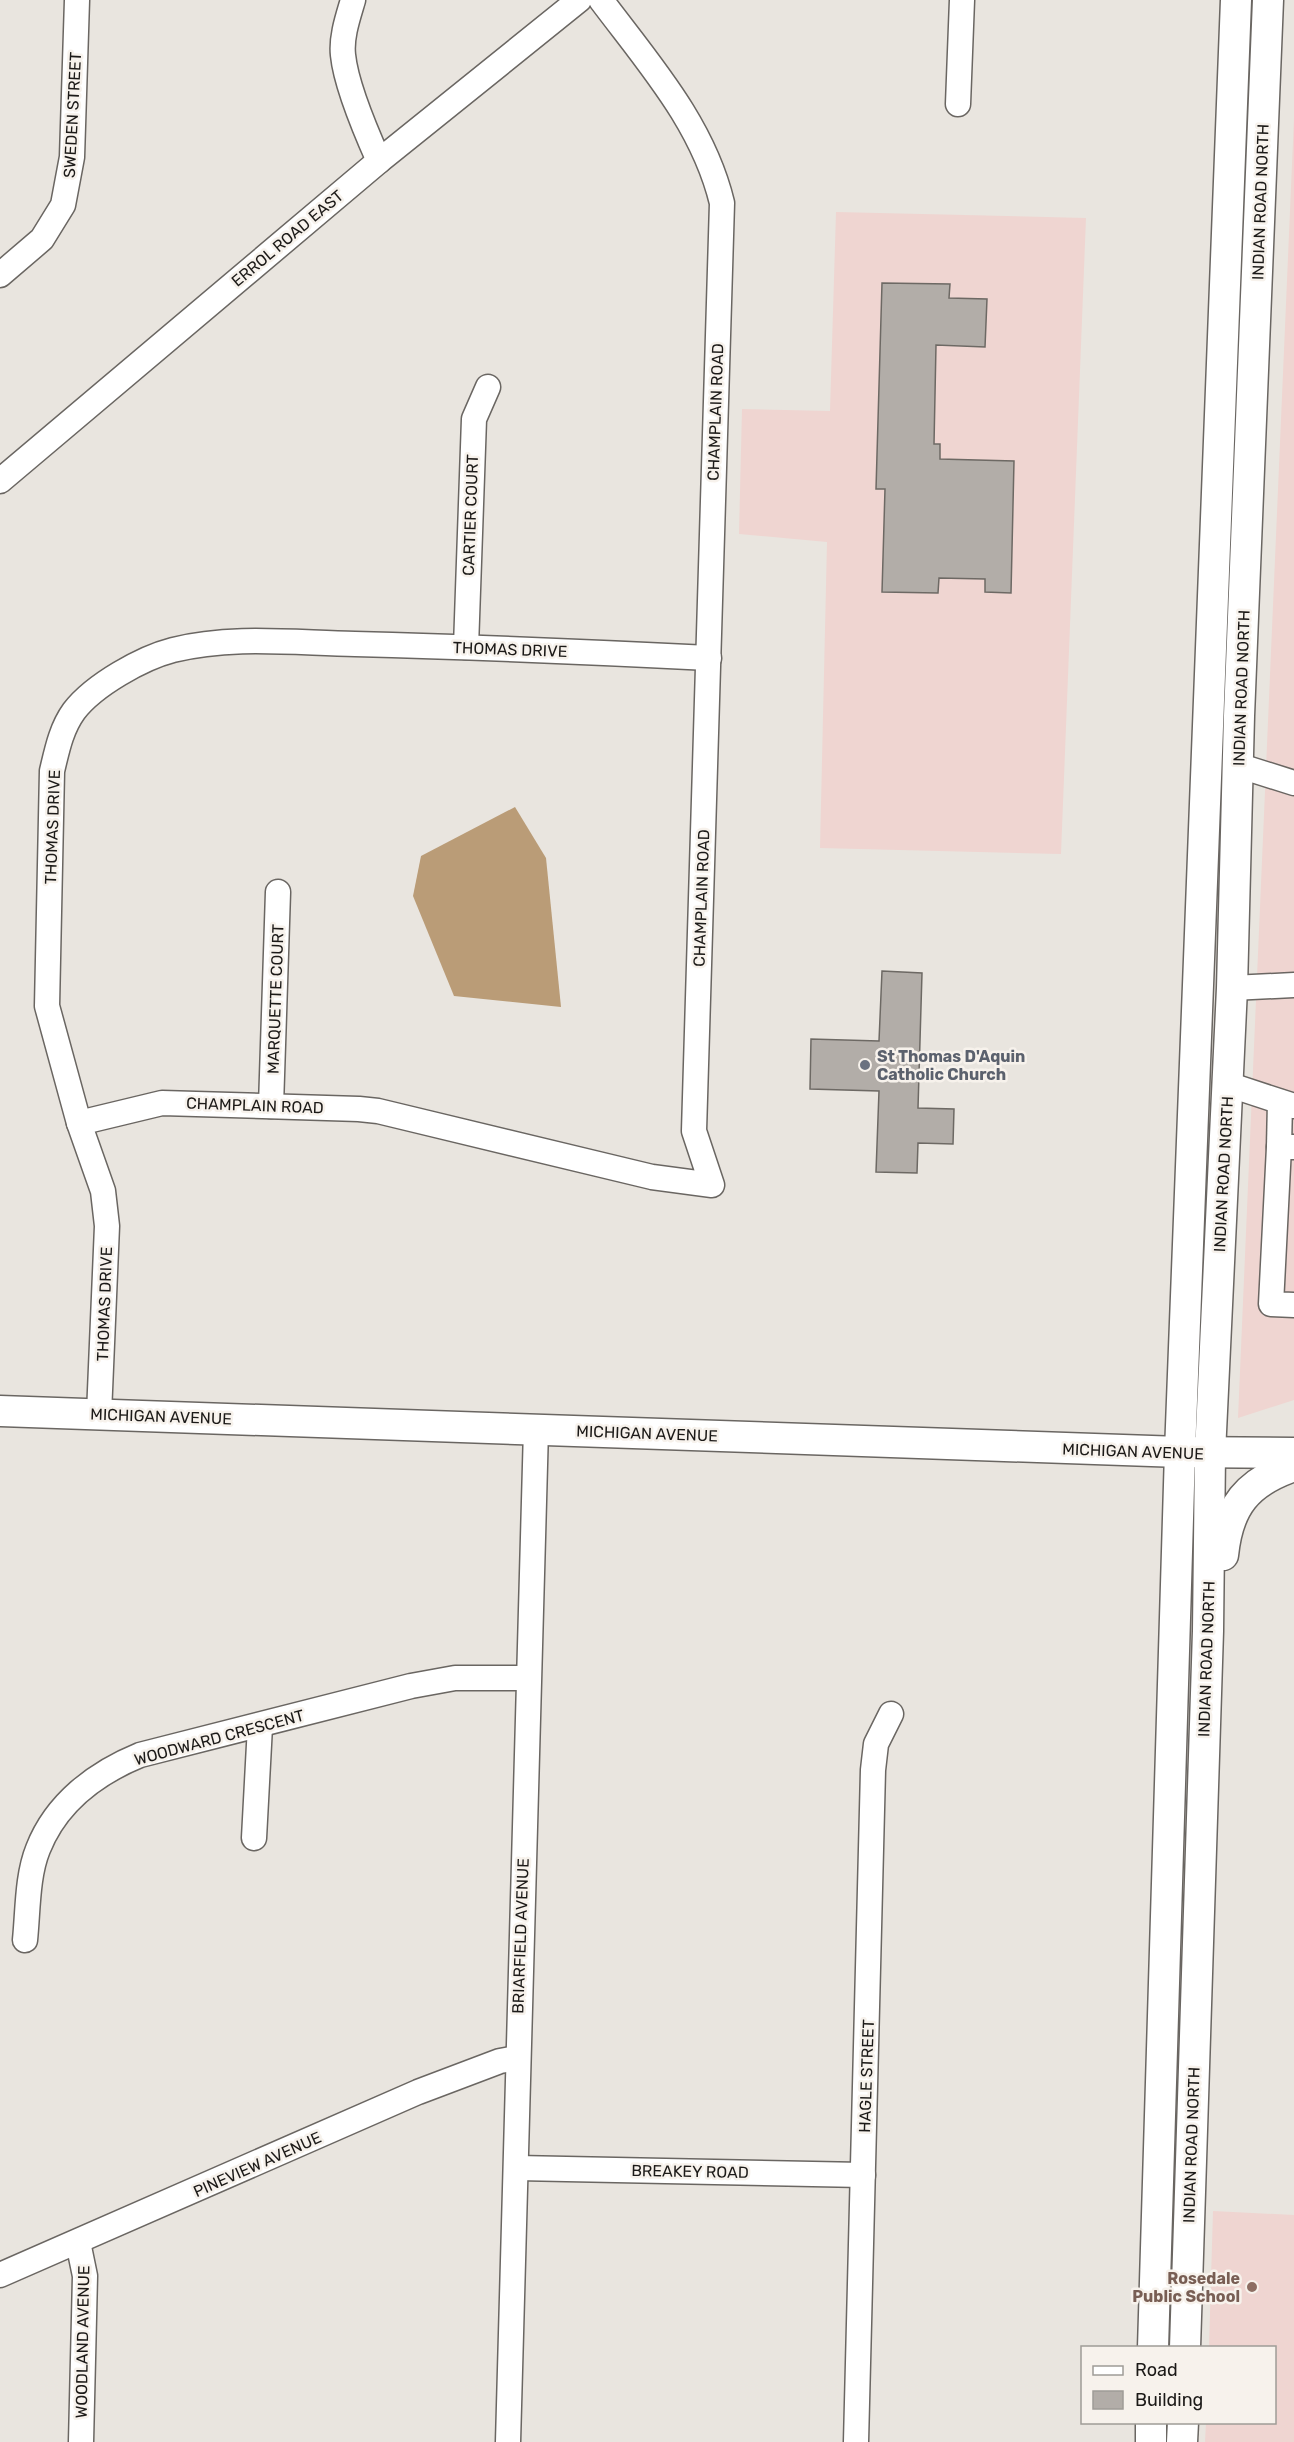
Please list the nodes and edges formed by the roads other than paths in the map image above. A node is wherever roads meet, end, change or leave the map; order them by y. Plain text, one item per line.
1 (77, 0) edge
2 (353, 0) edge
3 (579, 0) edge
4 (601, 0) edge
5 (962, 0) edge
6 (1236, 0) edge
7 (1268, 0) edge
8 (958, 104) dead end
9 (379, 161) junction
10 (0, 275) edge
11 (488, 387) dead end
12 (0, 481) edge
13 (465, 647) junction
14 (709, 658) junction
15 (1238, 765) junction
16 (1294, 783) edge
17 (278, 892) dead end
18 (1294, 985) edge
19 (1232, 988) junction
20 (1227, 1084) junction
21 (1287, 1104) edge
22 (272, 1106) junction
23 (79, 1123) junction
24 (1287, 1147) edge
25 (1294, 1305) edge
26 (0, 1411) edge
27 (99, 1414) junction
28 (536, 1429) junction
29 (1180, 1452) junction
30 (1210, 1453) junction
31 (1294, 1453) edge
32 (1294, 1466) edge
33 (1208, 1631) junction
34 (528, 1678) junction
35 (891, 1714) dead end
36 (260, 1726) junction
37 (254, 1838) dead end
38 (25, 1940) dead end
39 (517, 2058) junction
40 (517, 2168) junction
41 (863, 2175) junction
42 (78, 2242) junction
43 (0, 2275) edge
44 (1153, 2346) edge
45 (1185, 2346) edge
46 (1152, 2424) edge
47 (1183, 2424) edge
48 (81, 2442) edge
49 (508, 2442) edge
50 (856, 2442) edge
51 (1151, 2442) edge
52 (1182, 2442) edge

1 - 10 street, SWEDEN STREET
2 - 9 street
3 - 9 street, ERROL ROAD EAST
4 - 14 street, CHAMPLAIN ROAD
5 - 8 street
6 - 29 main road, INDIAN ROAD NORTH
7 - 15 main road, INDIAN ROAD NORTH
9 - 12 street, ERROL ROAD EAST
11 - 13 street, CARTIER COURT
13 - 14 street, THOMAS DRIVE
13 - 23 street, THOMAS DRIVE
14 - 22 street, CHAMPLAIN ROAD
15 - 16 street
15 - 19 main road, INDIAN ROAD NORTH
17 - 22 street, MARQUETTE COURT
18 - 19 street
19 - 20 main road, INDIAN ROAD NORTH
20 - 21 street
20 - 30 main road, INDIAN ROAD NORTH
21 - 24 street
22 - 23 street, CHAMPLAIN ROAD
23 - 27 street, THOMAS DRIVE
24 - 25 street
26 - 27 main road, MICHIGAN AVENUE
27 - 28 main road, MICHIGAN AVENUE
28 - 29 main road, MICHIGAN AVENUE
28 - 34 street, BRIARFIELD AVENUE
29 - 30 main road, MICHIGAN AVENUE
29 - 44 main road, INDIAN ROAD NORTH
30 - 31 main road, MICHIGAN AVENUE
30 - 33 main road, INDIAN ROAD NORTH
32 - 33 main road
33 - 45 main road, INDIAN ROAD NORTH
34 - 36 street, WOODWARD CRESCENT
34 - 39 street, BRIARFIELD AVENUE
35 - 41 street, HAGLE STREET
36 - 37 street
36 - 38 street, WOODWARD CRESCENT
39 - 40 street, BRIARFIELD AVENUE
39 - 42 street, PINEVIEW AVENUE
40 - 41 street, BREAKEY ROAD
40 - 49 street, BRIARFIELD AVENUE
41 - 50 street, HAGLE STREET
42 - 43 street, PINEVIEW AVENUE
42 - 48 street, WOODLAND AVENUE
46 - 51 main road
47 - 52 main road

